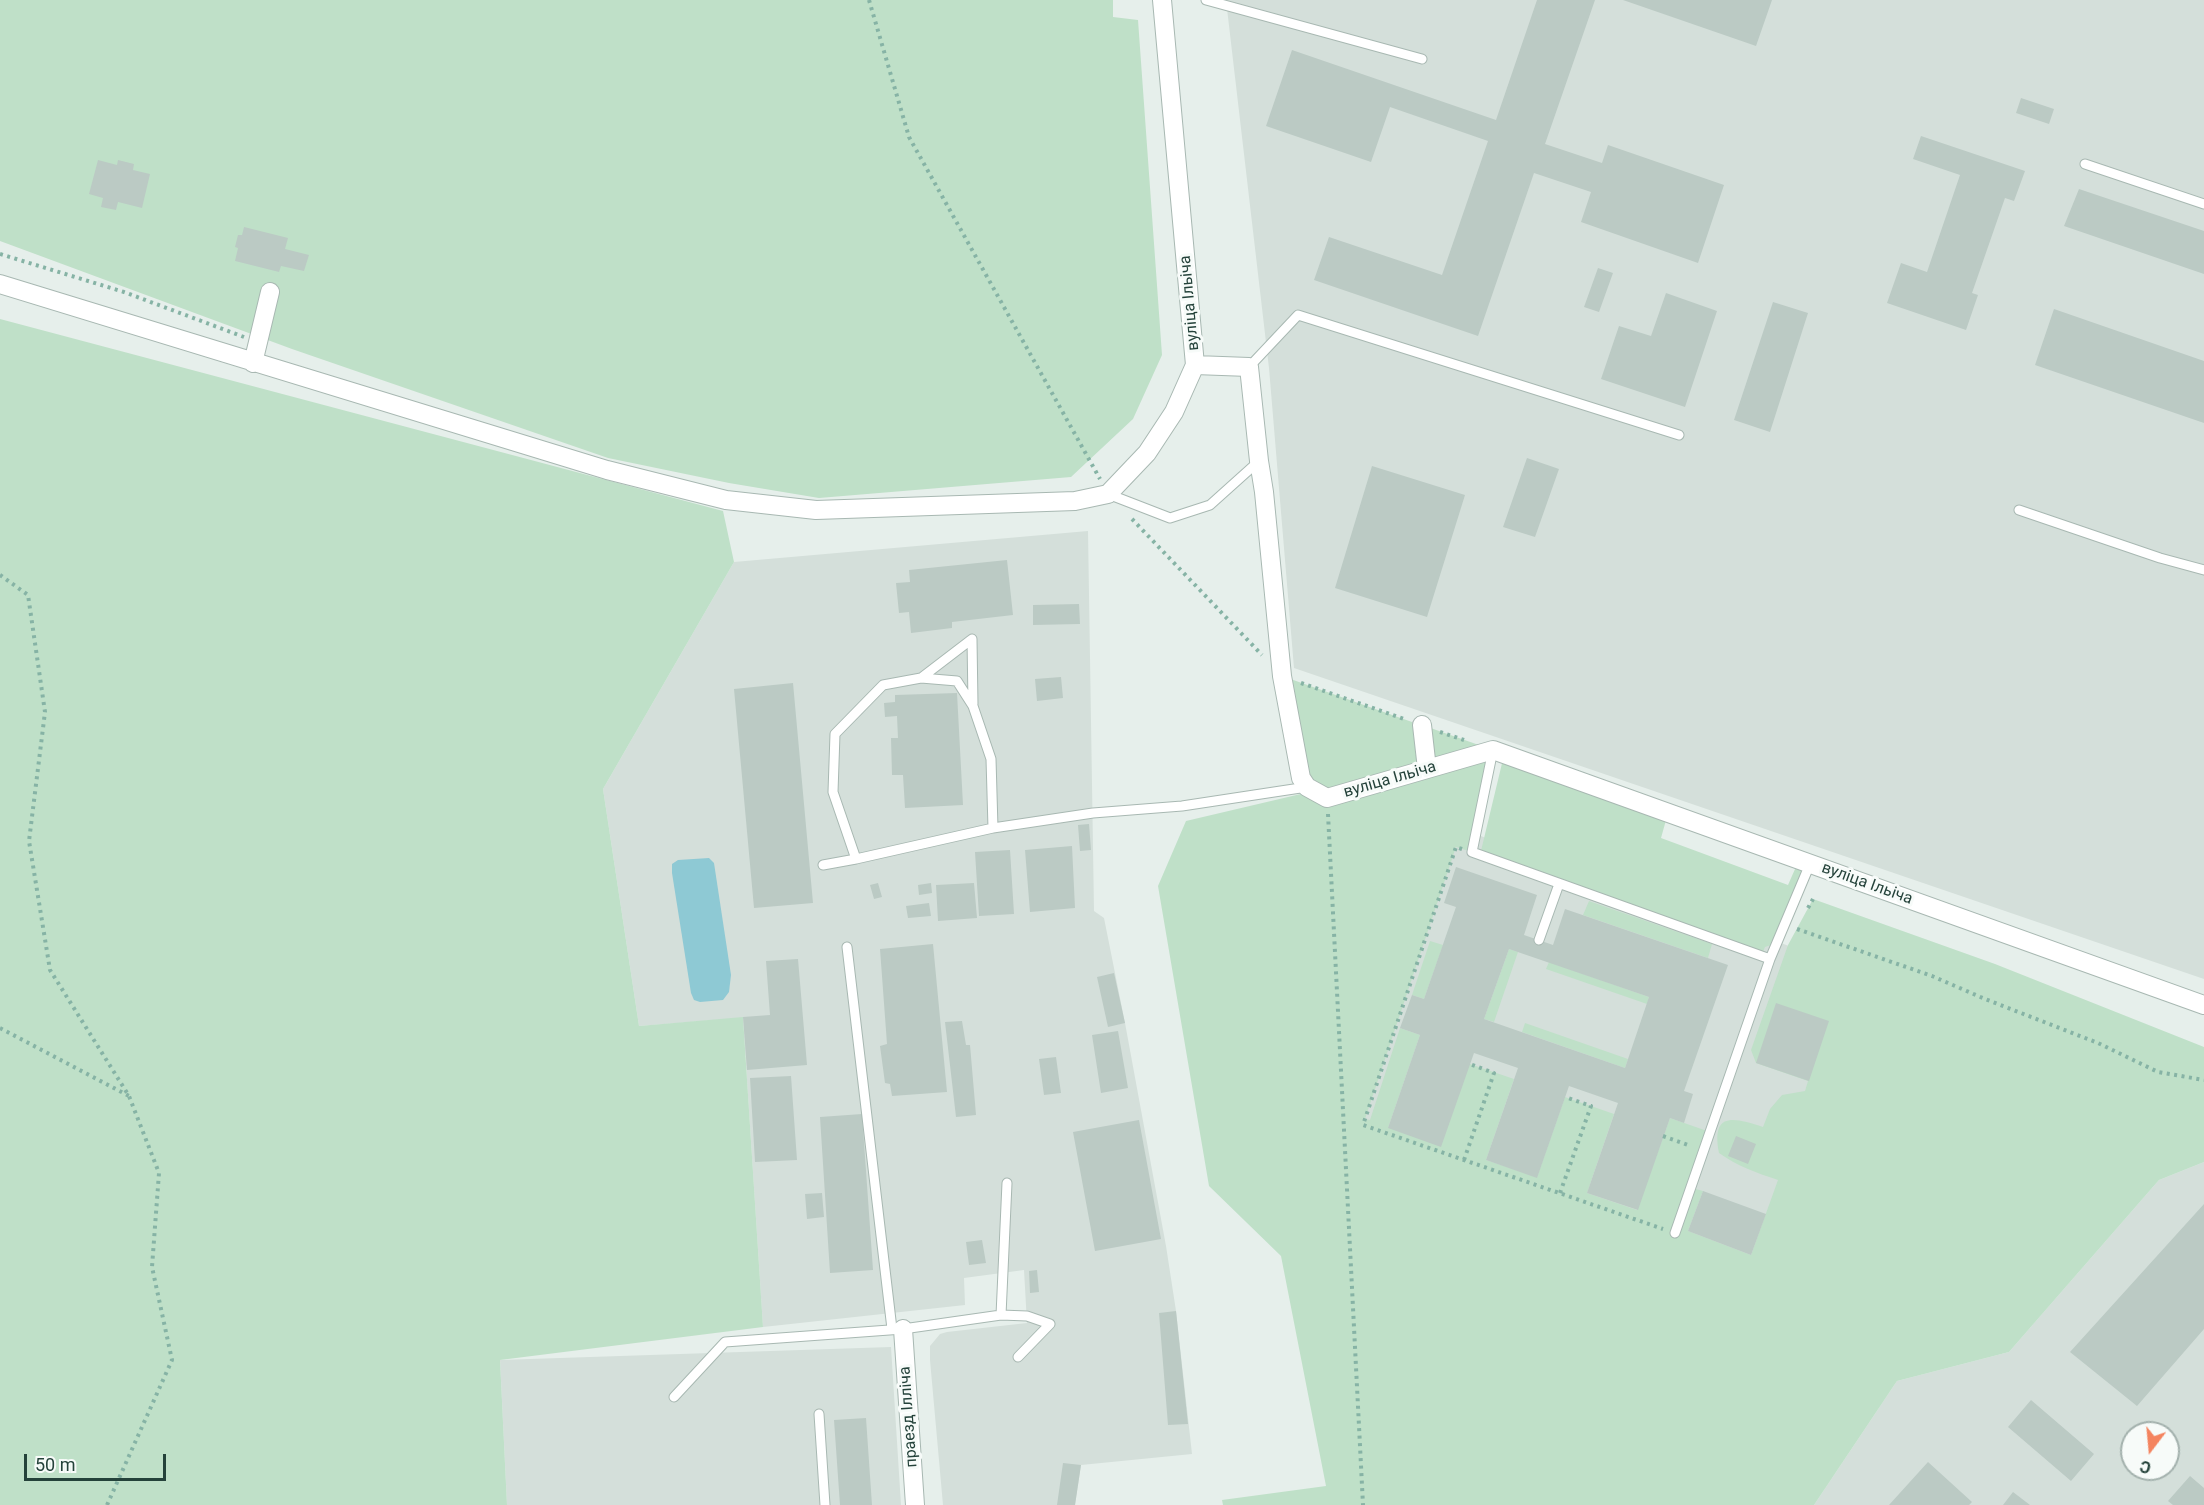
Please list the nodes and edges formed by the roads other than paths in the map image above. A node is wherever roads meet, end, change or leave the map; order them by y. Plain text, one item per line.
1 (1162, 0) edge
2 (1206, 0) edge
3 (1422, 59) dead end
4 (2085, 164) dead end
5 (2204, 204) edge
6 (0, 284) edge
7 (270, 292) dead end
8 (253, 363) junction
9 (1195, 365) junction
10 (1249, 367) junction
11 (1679, 435) dead end
12 (1259, 461) junction
13 (1108, 494) junction
14 (2019, 510) dead end
15 (2204, 570) edge
16 (921, 678) junction
17 (973, 706) junction
18 (1422, 725) dead end
19 (1493, 750) junction
20 (1427, 769) junction
21 (1307, 786) junction
22 (993, 828) junction
23 (856, 859) junction
24 (1810, 864) junction
25 (822, 865) dead end
26 (1559, 884) junction
27 (1539, 940) dead end
28 (846, 947) dead end
29 (1770, 959) junction
30 (2204, 1005) edge
31 (1007, 1183) dead end
32 (1675, 1233) road end
33 (1001, 1315) junction
34 (898, 1329) junction
35 (1018, 1357) dead end
36 (674, 1397) dead end
37 (819, 1414) dead end
38 (825, 1505) edge
39 (915, 1505) edge

1 - 9 street, вуліца Ільіча
2 - 3 lane
4 - 5 lane
6 - 8 street
7 - 8 street
8 - 13 street
9 - 10 street, вуліца Ільіча
9 - 13 street
10 - 11 lane
10 - 12 street
12 - 13 lane
12 - 21 street
14 - 15 lane
16 - 17 lane
16 - 17 lane
16 - 23 lane
17 - 22 lane
18 - 20 street
19 - 20 street, вуліца Ільіча
19 - 24 street, вуліца Ільіча
19 - 26 lane
20 - 21 street, вуліца Ільіча
21 - 22 lane
22 - 23 lane
23 - 25 lane
24 - 29 lane
24 - 30 street, вуліца Ільіча
26 - 27 lane
26 - 29 lane
28 - 34 lane
29 - 32 lane
31 - 33 lane
33 - 34 lane
33 - 35 lane
34 - 36 lane
34 - 39 street, праезд Ілліча
37 - 38 lane

